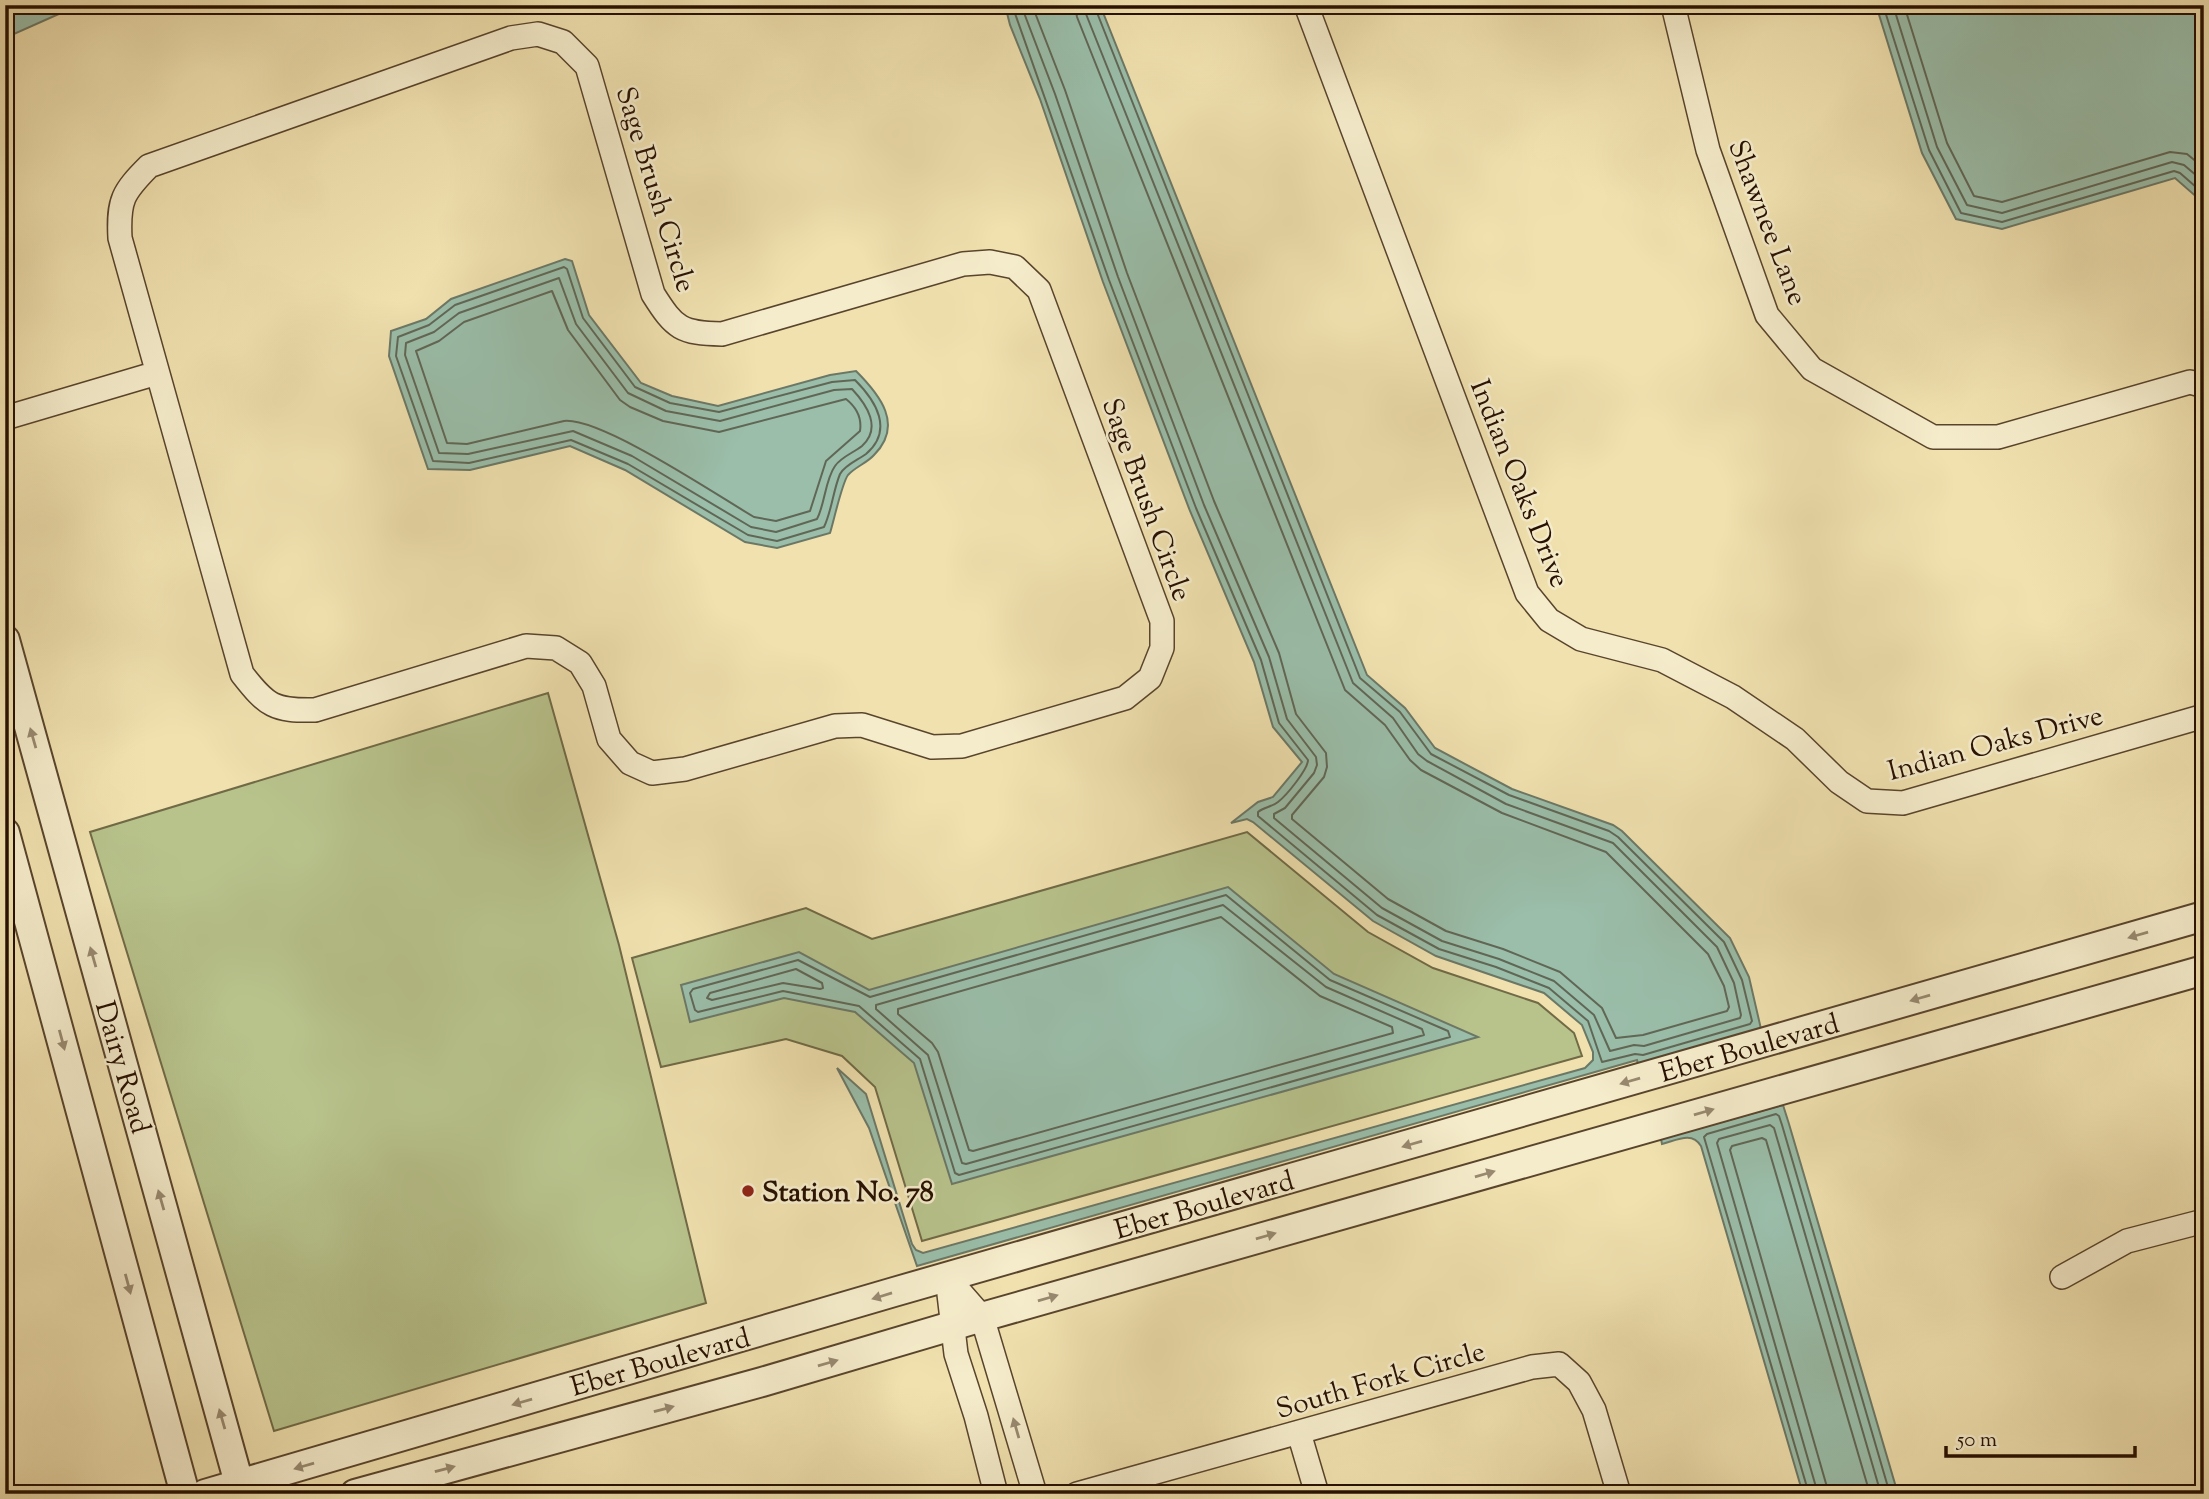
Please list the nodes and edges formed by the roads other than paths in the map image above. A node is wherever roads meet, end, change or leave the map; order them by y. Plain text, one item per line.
1 (1306, 5) edge
2 (1673, 5) edge
3 (157, 373) junction
4 (2204, 386) edge
5 (5, 418) edge
6 (5, 640) edge
7 (2204, 716) edge
8 (5, 833) edge
9 (2204, 916) edge
10 (2204, 970) edge
11 (2204, 1221) edge
12 (2062, 1277) dead end
13 (947, 1278) junction
14 (982, 1317) junction
15 (953, 1325) junction
16 (1299, 1433) junction
17 (241, 1489) edge
18 (186, 1494) edge
19 (205, 1494) edge
20 (355, 1494) edge
21 (996, 1494) edge
22 (1035, 1494) edge
23 (1077, 1494) edge
24 (1317, 1494) edge
25 (1619, 1494) edge

1 - 7 street, Indian Oaks Drive
2 - 4 street, Shawnee Lane
3 - 3 street, Sage Brush Circle
3 - 5 street
17 -> 6 street, Dairy Road
8 -> 18 street, Dairy Road
9 -> 13 street, Eber Boulevard
14 -> 10 street, Eber Boulevard
11 - 12 street
13 - 14 street
13 - 15 street
13 -> 17 street, Eber Boulevard
14 - 15 street, Eber Boulevard
22 -> 14 street
20 -> 15 street, Eber Boulevard
15 - 21 street
16 - 23 street, South Fork Circle
16 - 24 street
16 - 25 street, South Fork Circle
17 - 19 street, Eber Boulevard

